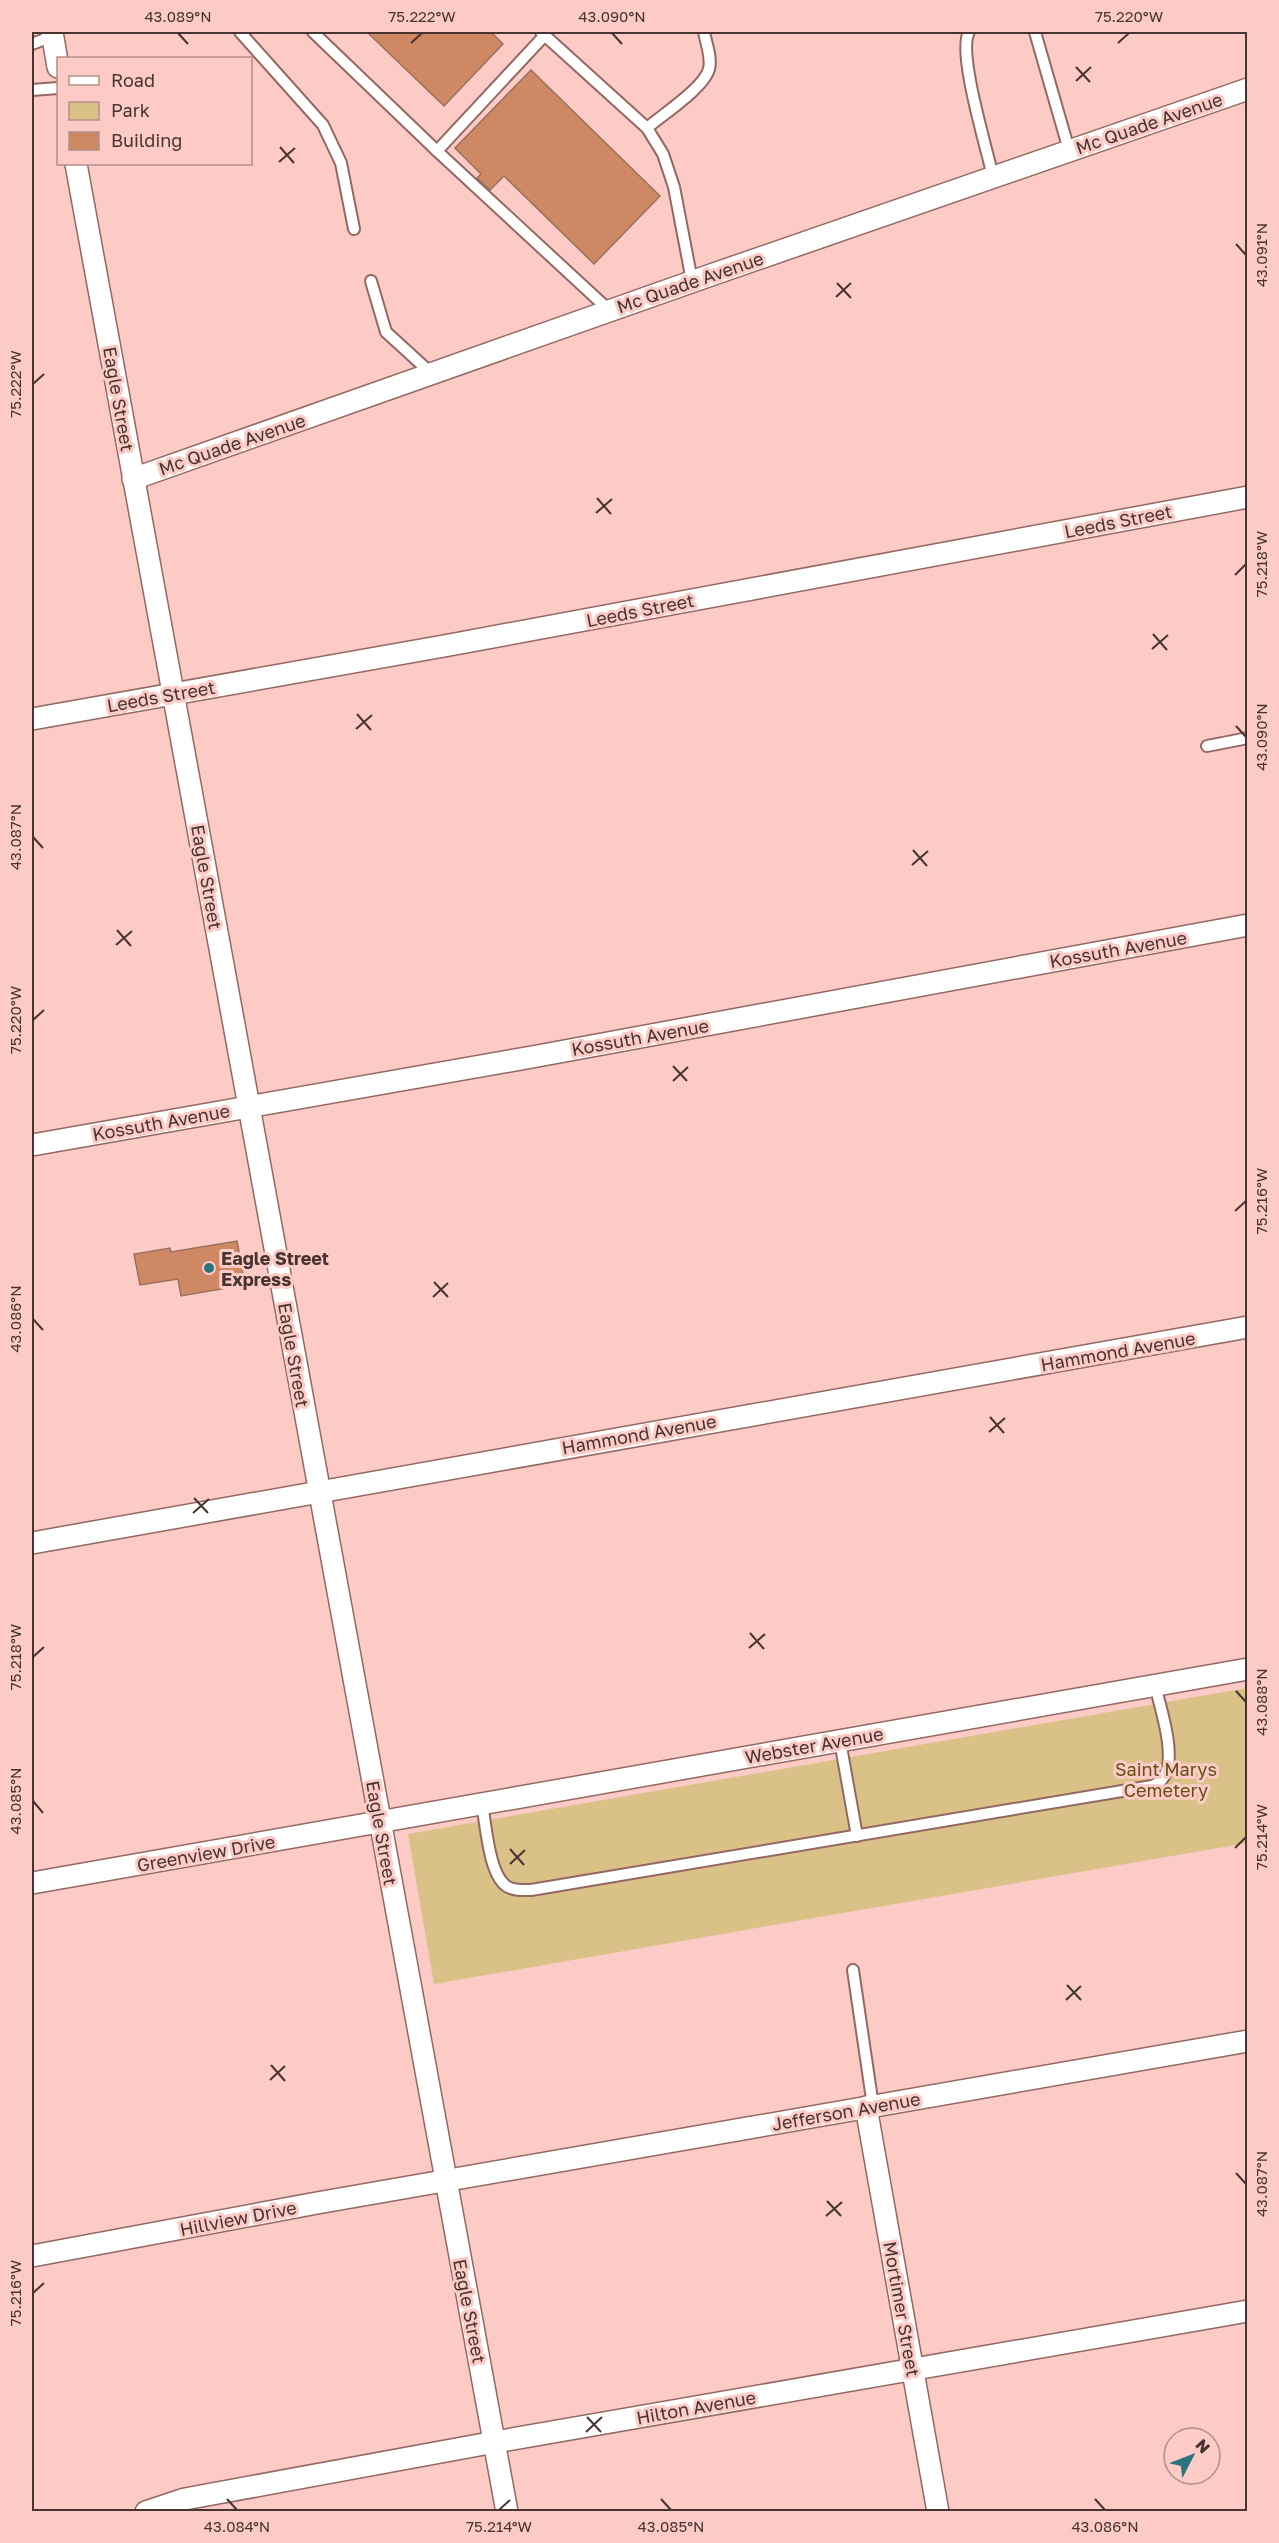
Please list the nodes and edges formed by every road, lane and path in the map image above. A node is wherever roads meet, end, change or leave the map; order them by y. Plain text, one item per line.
1 (240, 32) edge
2 (313, 32) edge
3 (704, 32) edge
4 (969, 32) edge
5 (1035, 32) edge
6 (543, 33) edge
7 (52, 34) edge
8 (32, 44) edge
9 (57, 62) edge
10 (57, 88) edge
11 (1248, 89) edge
12 (32, 90) edge
13 (647, 128) junction
14 (1069, 150) junction
15 (437, 151) junction
16 (76, 165) edge
17 (993, 177) junction
18 (354, 229) dead end
19 (371, 281) dead end
20 (693, 281) junction
21 (610, 311) junction
22 (432, 374) junction
23 (133, 479) junction
24 (1248, 497) edge
25 (173, 694) junction
26 (32, 719) edge
27 (1248, 738) edge
28 (1207, 746) dead end
29 (1248, 925) edge
30 (249, 1107) junction
31 (32, 1145) edge
32 (1248, 1327) edge
33 (319, 1492) junction
34 (32, 1543) edge
35 (1248, 1668) edge
36 (1155, 1685) junction
37 (840, 1740) junction
38 (482, 1804) junction
39 (380, 1822) junction
40 (857, 1836) junction
41 (32, 1883) edge
42 (853, 1970) dead end
43 (1248, 2041) edge
44 (870, 2107) junction
45 (446, 2181) junction
46 (32, 2256) edge
47 (1248, 2311) edge
48 (913, 2369) junction
49 (495, 2442) junction
50 (146, 2511) edge
51 (507, 2511) edge
52 (938, 2511) edge

1 - 18 lane
2 - 15 lane
3 - 13 lane
4 - 17 lane
5 - 14 lane
6 - 13 lane
6 - 15 lane
7 - 8 lane
7 - 9 street
10 - 12 lane
11 - 14 street, Mc Quade Avenue
13 - 20 lane
14 - 17 street, Mc Quade Avenue
15 - 21 lane
16 - 23 street, Eagle Street
17 - 20 street, Mc Quade Avenue
19 - 22 lane
20 - 21 street, Mc Quade Avenue
21 - 22 street, Mc Quade Avenue
22 - 23 street, Mc Quade Avenue
23 - 25 street, Eagle Street
24 - 25 street, Leeds Street
25 - 26 street, Leeds Street
25 - 30 street, Eagle Street
27 - 28 lane
29 - 30 street, Kossuth Avenue
30 - 31 street, Kossuth Avenue
30 - 33 street, Eagle Street
32 - 33 street, Hammond Avenue
33 - 34 street, Hammond Avenue
33 - 39 street, Eagle Street
35 - 36 street, Webster Avenue
36 - 37 street, Webster Avenue
36 - 40 lane
37 - 38 street, Webster Avenue
37 - 40 lane
38 - 39 street, Webster Avenue
38 - 40 lane
39 - 41 street, Greenview Drive
39 - 45 street, Eagle Street
42 - 44 lane, Mortimer Street
43 - 44 street, Jefferson Avenue
44 - 45 street, Jefferson Avenue
44 - 48 street, Mortimer Street
45 - 46 street, Hillview Drive
45 - 49 street, Eagle Street
47 - 48 street, Hilton Avenue
48 - 49 street, Hilton Avenue
48 - 52 street, Mortimer Street
49 - 50 street, Hilton Avenue
49 - 51 street, Eagle Street

